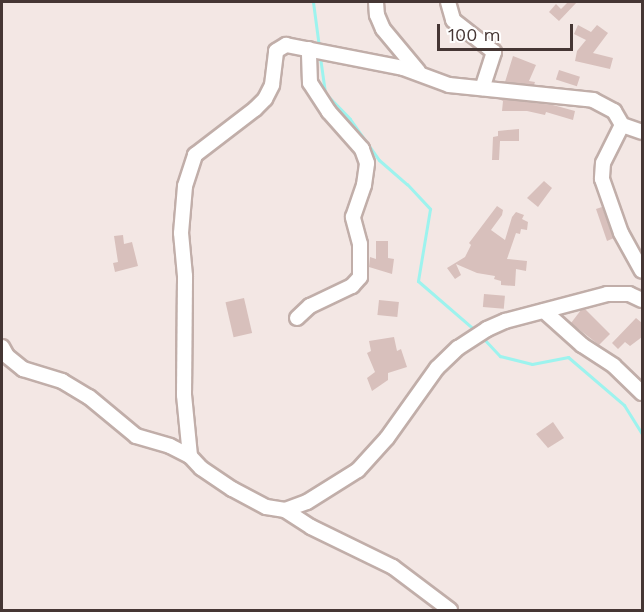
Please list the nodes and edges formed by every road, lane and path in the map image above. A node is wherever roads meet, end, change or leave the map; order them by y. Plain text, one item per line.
1 (376, 2) edge
2 (448, 2) edge
3 (311, 50) junction
4 (419, 73) junction
5 (482, 88) junction
6 (622, 125) junction
7 (642, 132) edge
8 (642, 272) edge
9 (642, 300) edge
10 (544, 310) junction
11 (297, 318) dead end
12 (2, 347) edge
13 (642, 393) edge
14 (190, 456) junction
15 (285, 510) junction
16 (450, 610) edge

1 - 4 street
2 - 5 street
3 - 4 street
3 - 11 street
3 - 14 street
4 - 5 street
5 - 6 street
6 - 7 street
6 - 8 street
9 - 10 street
10 - 13 street
10 - 15 street
12 - 14 street
14 - 15 street
15 - 16 street

